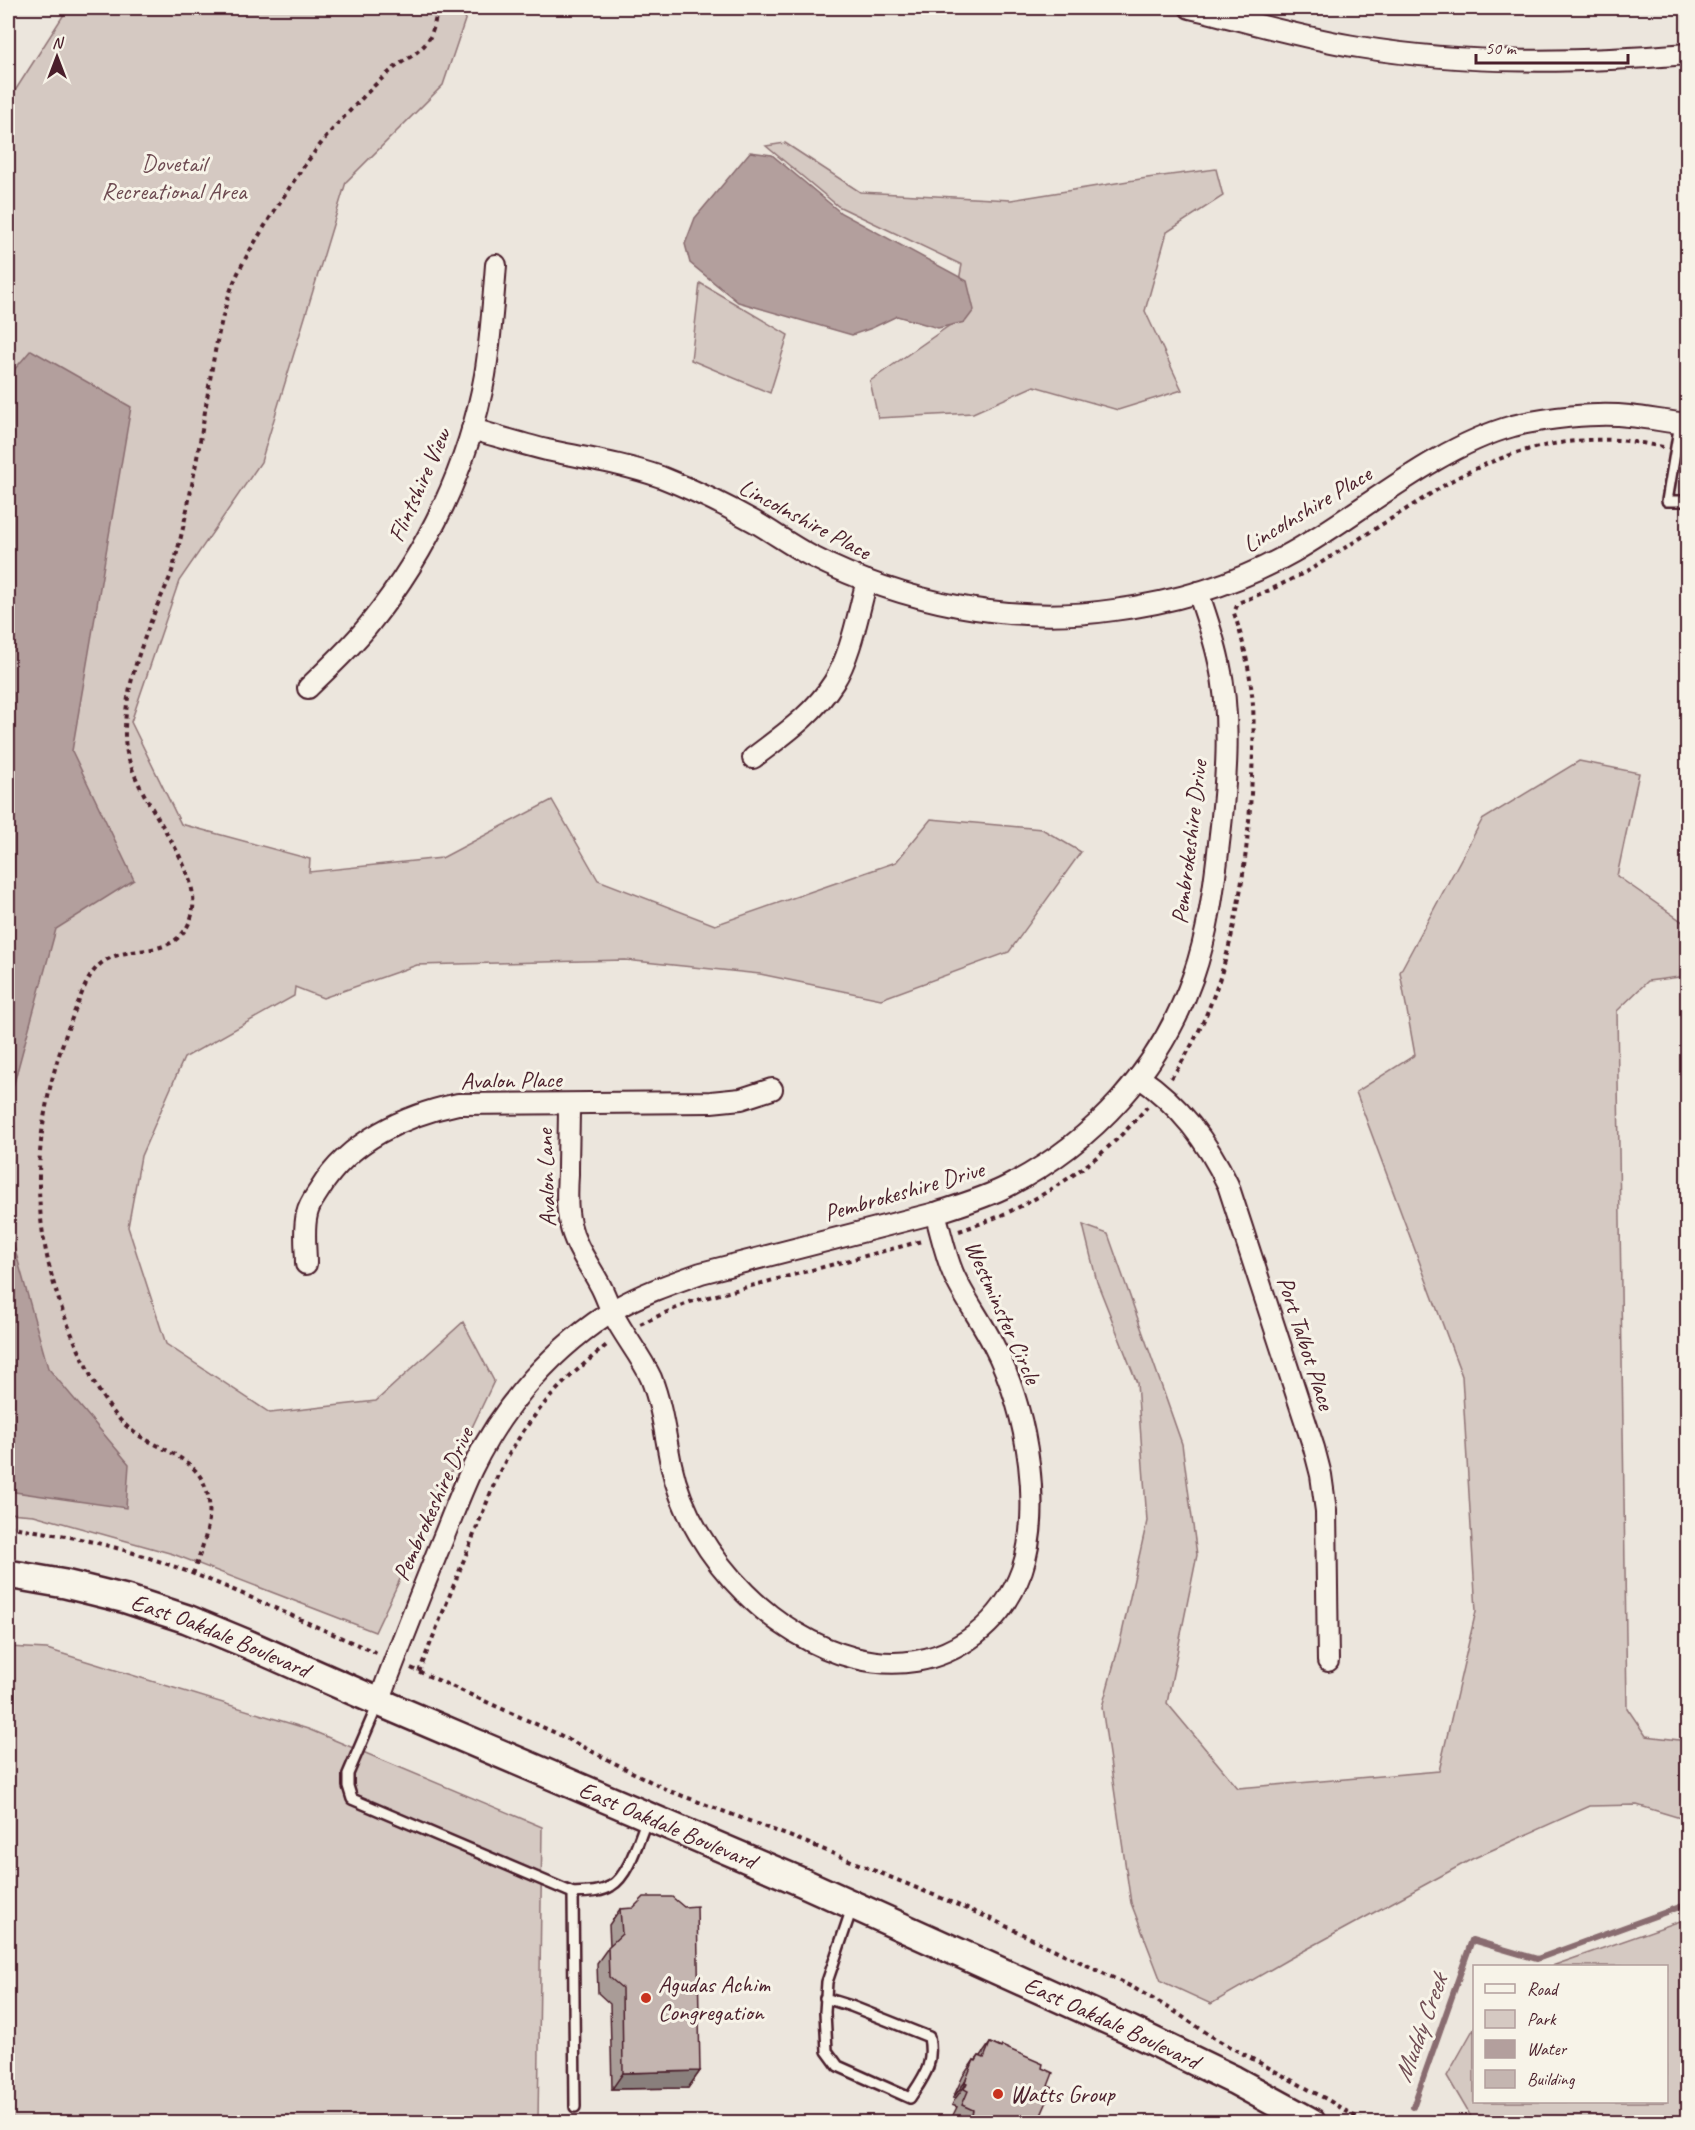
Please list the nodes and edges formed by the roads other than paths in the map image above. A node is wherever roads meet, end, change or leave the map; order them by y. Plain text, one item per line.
1 (1190, 8) edge
2 (1688, 54) edge
3 (496, 265) dead end
4 (1684, 424) edge
5 (472, 429) junction
6 (1688, 501) edge
7 (867, 581) junction
8 (1198, 592) junction
9 (308, 688) dead end
10 (753, 758) dead end
11 (1139, 1077) junction
12 (772, 1089) dead end
13 (569, 1105) junction
14 (935, 1213) junction
15 (306, 1264) dead end
16 (612, 1312) junction
17 (8, 1574) edge
18 (1328, 1661) dead end
19 (379, 1702) junction
20 (648, 1816) junction
21 (573, 1893) junction
22 (852, 1905) junction
23 (825, 1998) junction
24 (575, 2107) dead end
25 (1311, 2122) edge

1 - 2 street
3 - 5 street, Flintshire View
4 - 6 lane
4 - 8 street, Lincolnshire Place
5 - 7 street, Lincolnshire Place
5 - 9 street, Flintshire View
7 - 8 street, Lincolnshire Place
7 - 10 street
8 - 11 street, Pembrokeshire Drive
11 - 14 street, Pembrokeshire Drive
11 - 18 street, Port Talbot Place
12 - 13 street, Avalon Place
13 - 15 street, Avalon Place
13 - 16 street, Avalon Lane
14 - 16 street, Pembrokeshire Drive
14 - 16 street, Westminster Circle
16 - 19 street, Pembrokeshire Drive
17 - 19 main road, East Oakdale Boulevard
19 - 20 main road, East Oakdale Boulevard
19 - 21 lane
20 - 21 lane
20 - 22 main road, East Oakdale Boulevard
21 - 24 lane
22 - 23 lane
22 - 25 main road, East Oakdale Boulevard
23 - 23 lane

